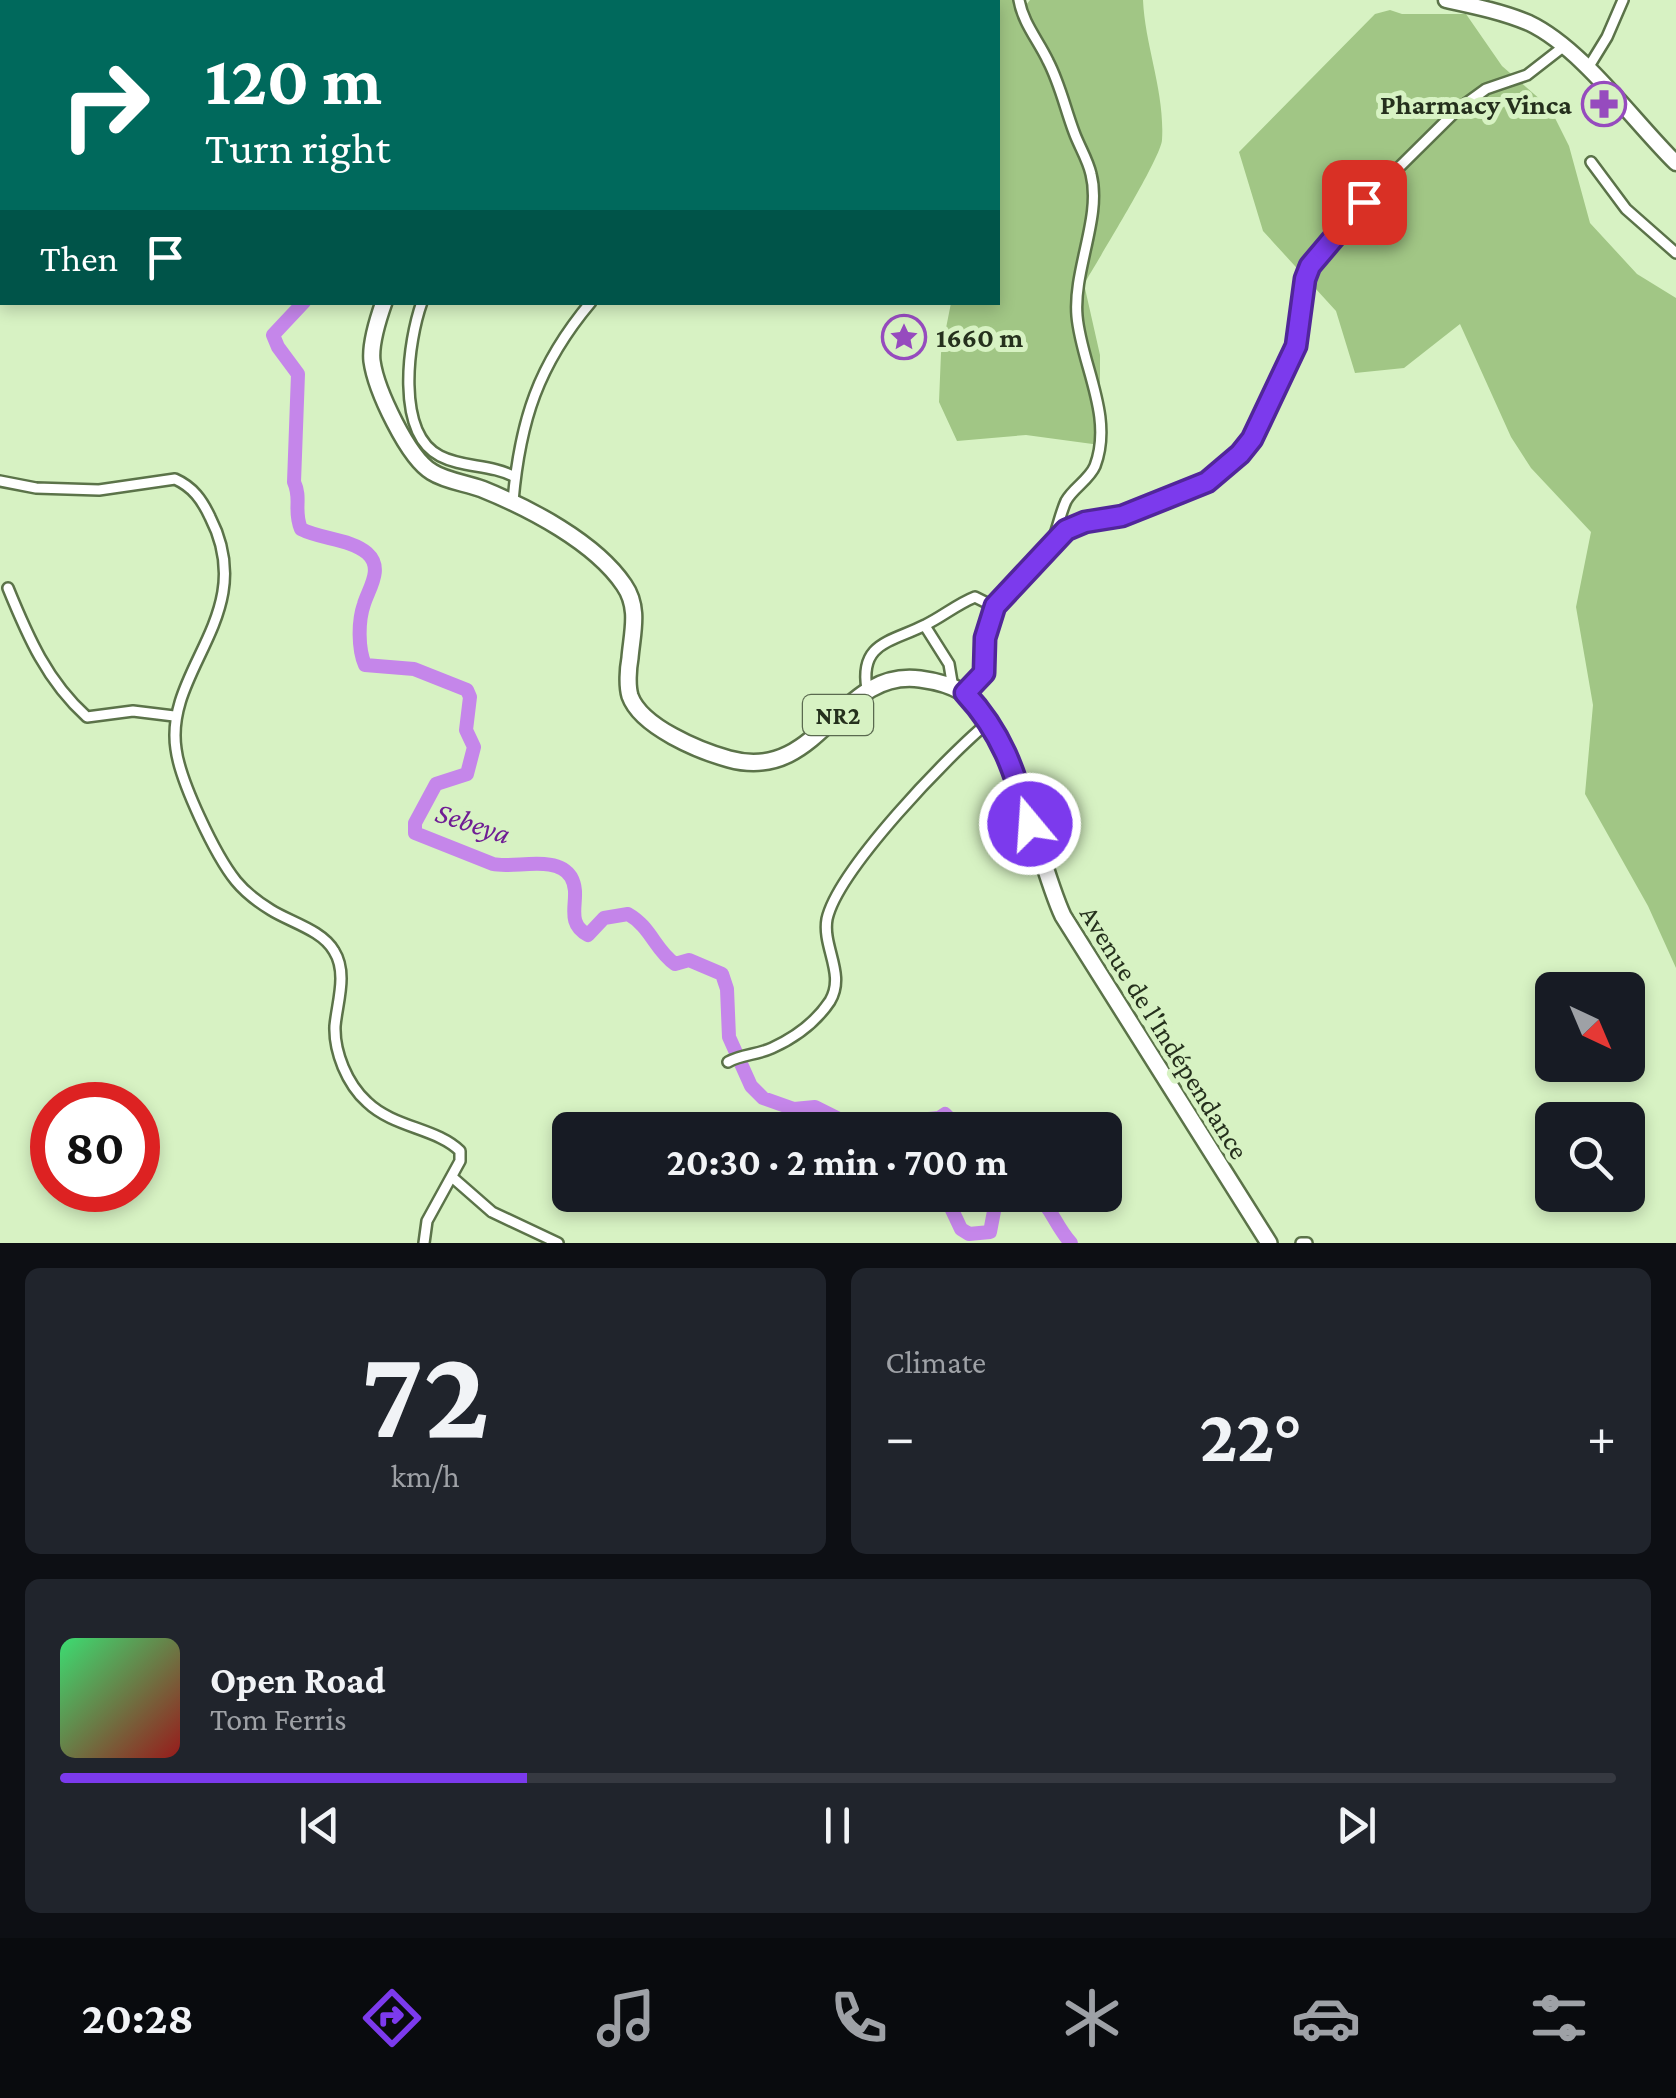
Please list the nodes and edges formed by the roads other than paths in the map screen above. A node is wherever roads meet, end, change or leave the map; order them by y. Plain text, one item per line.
1 (1019, 0) edge
2 (1446, 0) edge
3 (1623, 0) edge
4 (1563, 47) junction
5 (1587, 69) junction
6 (1591, 162) dead end
7 (1676, 163) edge
8 (1676, 253) edge
9 (383, 305) edge
10 (421, 305) edge
11 (589, 305) edge
12 (516, 477) junction
13 (0, 481) edge
14 (514, 502) junction
15 (1054, 540) junction
16 (8, 588) dead end
17 (995, 606) junction
18 (924, 626) junction
19 (867, 689) junction
20 (959, 691) junction
21 (174, 716) junction
22 (990, 720) junction
23 (735, 1058) dead end
24 (452, 1177) junction
25 (544, 1237) junction
26 (424, 1243) edge
27 (531, 1243) edge
28 (558, 1243) edge
29 (1269, 1243) edge

1 - 15 street
2 - 4 main road
3 - 5 street
4 - 5 main road
4 - 15 street
5 - 7 main road
6 - 8 street
9 - 14 highway, NR2
10 - 12 street
11 - 12 street
12 - 14 street
13 - 21 street
14 - 19 highway, NR2
15 - 17 street
16 - 21 street
17 - 18 street
17 - 20 street
18 - 19 street
18 - 20 street
19 - 20 highway, NR2
20 - 22 highway, Avenue de l'Indépendance
21 - 24 street
22 - 23 street
22 - 29 highway, Avenue de l'Indépendance
24 - 25 street
24 - 26 street
25 - 27 street
25 - 28 street

